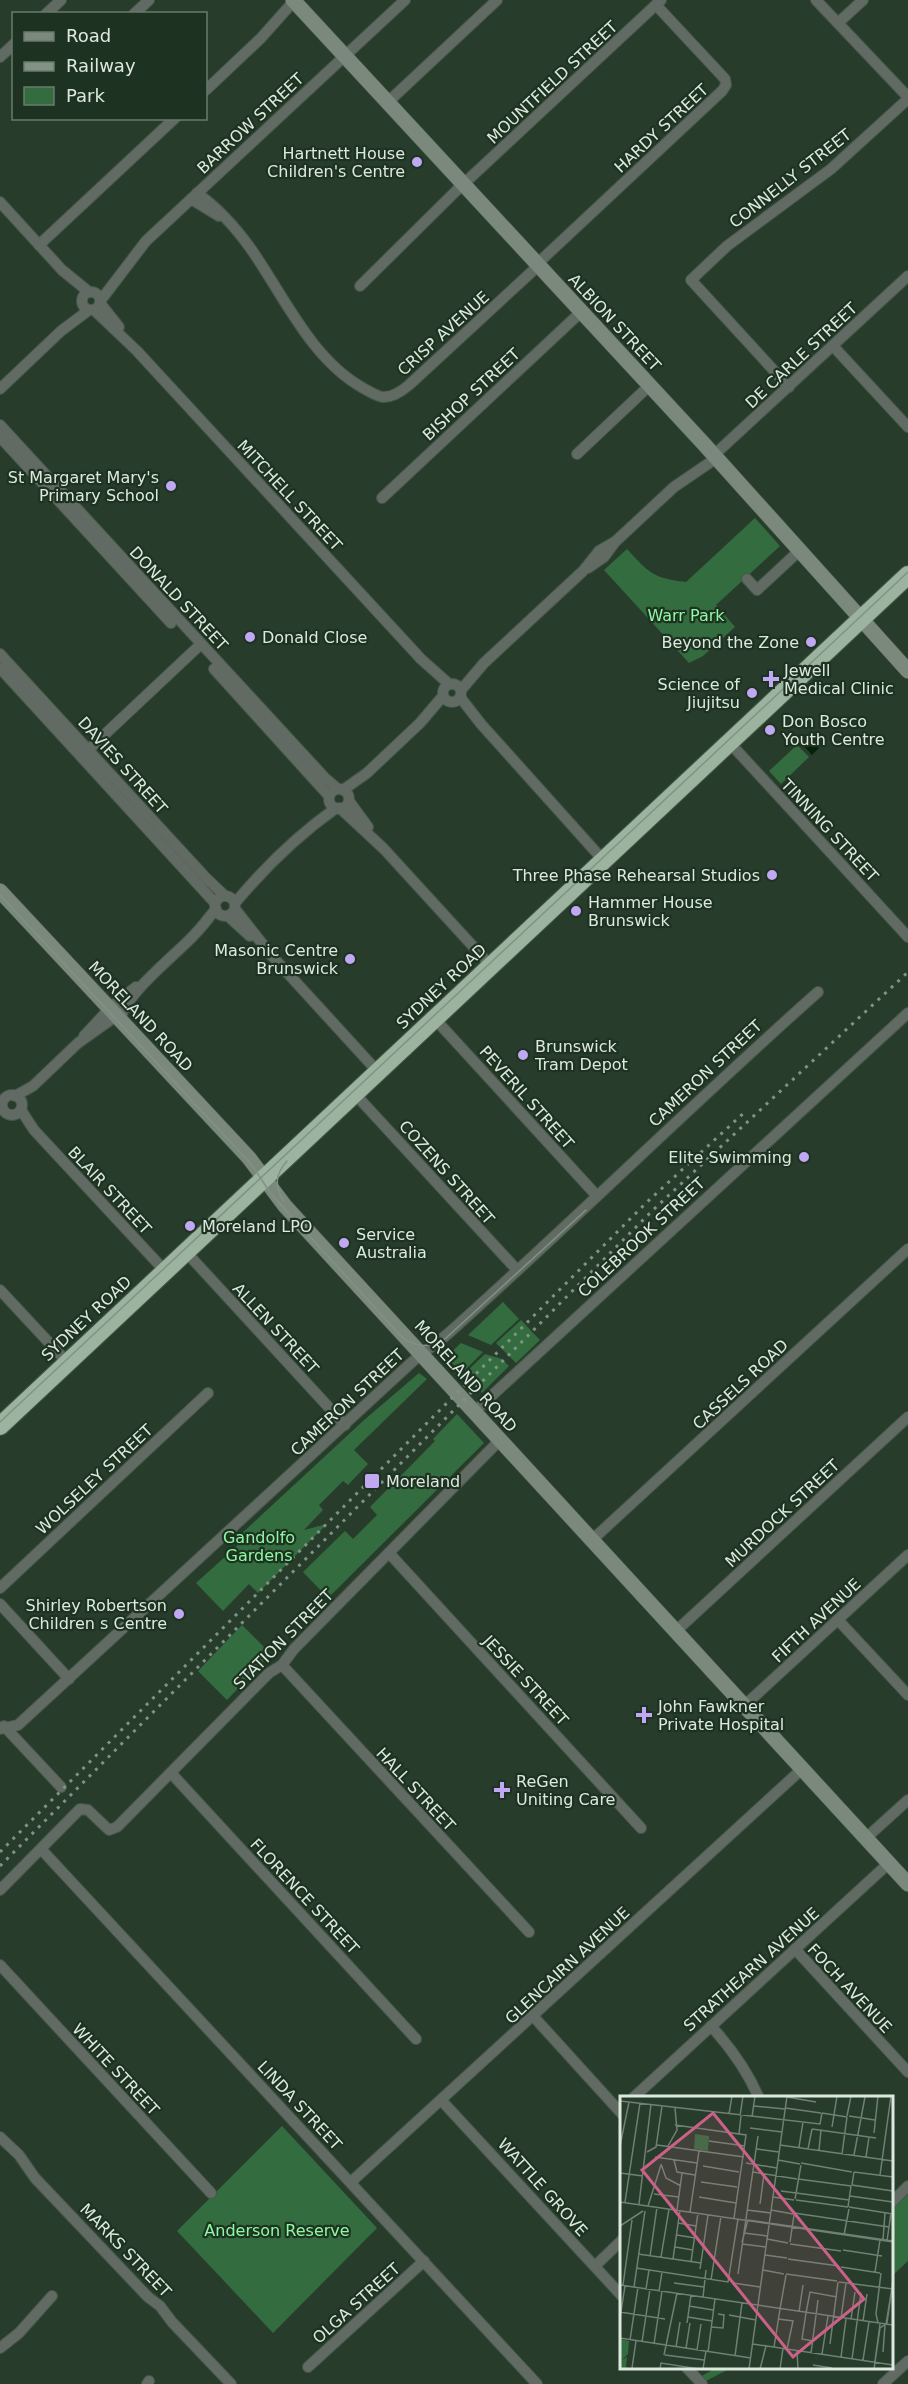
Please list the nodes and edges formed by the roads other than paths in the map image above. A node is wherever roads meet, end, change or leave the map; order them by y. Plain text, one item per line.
1 (61, 0) edge
2 (149, 0) edge
3 (405, 0) edge
4 (497, 0) edge
5 (816, 0) edge
6 (863, 0) edge
7 (293, 1) edge
8 (659, 2) edge
9 (48, 12) edge
10 (136, 12) edge
11 (838, 23) junction
12 (12, 46) edge
13 (0, 57) edge
14 (341, 59) junction
15 (207, 89) edge
16 (908, 98) edge
17 (387, 102) junction
18 (173, 120) edge
19 (464, 185) junction
20 (194, 196) junction
21 (0, 202) edge
22 (39, 245) junction
23 (537, 265) junction
24 (908, 277) edge
25 (360, 286) dead end
26 (91, 301) junction
27 (581, 312) junction
28 (833, 346) junction
29 (2, 385) edge
30 (649, 386) junction
31 (789, 387) junction
32 (0, 425) edge
33 (908, 427) edge
34 (0, 436) edge
35 (577, 454) dead end
36 (713, 456) junction
37 (382, 498) dead end
38 (91, 531) junction
39 (799, 551) junction
40 (908, 575) edge
41 (747, 579) dead end
42 (861, 620) junction
43 (198, 646) junction
44 (0, 654) edge
45 (0, 668) edge
46 (908, 671) edge
47 (452, 693) junction
48 (729, 742) junction
49 (85, 753) junction
50 (339, 799) junction
51 (604, 861) junction
52 (0, 891) edge
53 (226, 906) junction
54 (908, 938) edge
55 (491, 966) junction
56 (155, 973) junction
57 (818, 992) dead end
58 (908, 1013) edge
59 (115, 1015) junction
60 (435, 1019) junction
61 (378, 1072) junction
62 (0, 1088) edge
63 (355, 1094) junction
64 (8, 1107) edge
65 (264, 1179) junction
66 (597, 1196) junction
67 (908, 1249) edge
68 (186, 1252) junction
69 (517, 1270) junction
70 (165, 1271) junction
71 (0, 1290) edge
72 (421, 1354) junction
73 (68, 1362) junction
74 (208, 1393) dead end
75 (474, 1412) junction
76 (908, 1417) edge
77 (0, 1425) edge
78 (345, 1425) junction
79 (500, 1440) junction
80 (592, 1540) junction
81 (389, 1553) junction
82 (908, 1556) edge
83 (0, 1588) edge
84 (0, 1604) edge
85 (838, 1620) junction
86 (676, 1631) junction
87 (282, 1665) junction
88 (69, 1679) junction
89 (908, 1695) edge
90 (744, 1706) junction
91 (2, 1727) edge
92 (802, 1769) junction
93 (171, 1773) junction
94 (62, 1787) dead end
95 (908, 1800) edge
96 (641, 1828) dead end
97 (866, 1838) junction
98 (41, 1849) junction
99 (889, 1863) junction
100 (908, 1884) edge
101 (0, 1890) edge
102 (529, 1932) dead end
103 (795, 1949) junction
104 (0, 1965) edge
105 (533, 2016) junction
106 (711, 2026) junction
107 (416, 2039) dead end
108 (908, 2072) edge
109 (634, 2096) edge
110 (759, 2096) edge
111 (441, 2100) junction
112 (620, 2110) edge
113 (0, 2137) edge
114 (351, 2182) junction
115 (908, 2186) edge
116 (211, 2193) dead end
117 (893, 2200) edge
118 (620, 2241) edge
119 (424, 2261) junction
120 (595, 2266) junction
121 (620, 2295) edge
122 (52, 2296) dead end
123 (0, 2348) edge
124 (908, 2361) edge
125 (308, 2367) dead end
126 (689, 2369) edge
127 (231, 2384) edge
128 (537, 2384) edge
129 (702, 2384) edge
130 (883, 2384) edge

1 - 9 street
2 - 10 street
3 - 14 street, BARROW STREET
4 - 17 street
5 - 11 street
6 - 11 street
7 - 14 main road, ALBION STREET
7 - 15 street
8 - 19 street, MOUNTFIELD STREET
8 - 23 street, HARDY STREET
11 - 16 street
12 - 13 street
14 - 17 main road, ALBION STREET
14 - 20 street, BARROW STREET
16 - 31 street, CONNELLY STREET
17 - 19 main road, ALBION STREET
18 - 22 street
19 - 23 main road, ALBION STREET
19 - 25 street, MOUNTFIELD STREET
20 - 23 street, CRISP AVENUE
20 - 26 street, BARROW STREET
21 - 22 street, MITCHELL STREET
22 - 26 street, MITCHELL STREET
23 - 27 main road, ALBION STREET
24 - 28 street, DE CARLE STREET
26 - 29 street, BARROW STREET
26 - 47 street, MITCHELL STREET
27 - 30 main road, ALBION STREET
27 - 37 street, BISHOP STREET
28 - 31 street, DE CARLE STREET
28 - 33 street
30 - 35 street
30 - 36 main road, ALBION STREET
31 - 36 street, DE CARLE STREET
32 - 38 street, DONALD STREET
34 - 38 street, DONALD STREET
36 - 39 main road, ALBION STREET
36 - 47 street, DE CARLE STREET
38 - 43 street, DONALD STREET
39 - 41 street
39 - 42 main road, ALBION STREET
40 - 42 highway, SYDNEY ROAD
42 - 46 main road, ALBION STREET
42 - 48 highway, SYDNEY ROAD
43 - 49 street
43 - 50 street, DONALD STREET
44 - 49 street, DAVIES STREET
45 - 49 street, DAVIES STREET
47 - 50 street, DE CARLE STREET
47 - 51 street, MITCHELL STREET
48 - 51 highway, SYDNEY ROAD
48 - 54 street, TINNING STREET
49 - 53 street, DAVIES STREET
50 - 53 street, DE CARLE STREET
50 - 55 street, DONALD STREET
51 - 55 highway, SYDNEY ROAD
52 - 59 main road, MORELAND ROAD
53 - 56 street, DE CARLE STREET
53 - 61 street, DAVIES STREET
55 - 60 highway, SYDNEY ROAD
56 - 59 street, DE CARLE STREET
56 - 59 street, DE CARLE STREET
57 - 66 street, CAMERON STREET
58 - 75 street, COLEBROOK STREET
59 - 64 street, DE CARLE STREET
59 - 65 main road, MORELAND ROAD
60 - 61 highway, SYDNEY ROAD
60 - 66 street, PEVERIL STREET
61 - 63 highway, SYDNEY ROAD
62 - 64 street, BLAIR STREET
63 - 65 highway, SYDNEY ROAD
63 - 69 street, COZENS STREET
64 - 70 street, BLAIR STREET
65 - 68 highway, SYDNEY ROAD
65 - 72 main road, MORELAND ROAD
66 - 69 street, CAMERON STREET
67 - 80 street, CASSELS ROAD
68 - 70 highway, SYDNEY ROAD
68 - 78 street, ALLEN STREET
69 - 72 street, CAMERON STREET
70 - 73 highway, SYDNEY ROAD
71 - 73 street
72 - 75 main road, MORELAND ROAD
72 - 78 street, CAMERON STREET
73 - 77 highway, SYDNEY ROAD
74 - 83 street, WOLSELEY STREET
75 - 79 main road, MORELAND ROAD
76 - 86 street, MURDOCK STREET
78 - 88 street, CAMERON STREET
79 - 80 main road, MORELAND ROAD
79 - 81 street, STATION STREET
80 - 86 main road, MORELAND ROAD
81 - 87 street, STATION STREET
81 - 96 street, JESSIE STREET
82 - 85 street, FIFTH AVENUE
84 - 88 street
85 - 89 street
85 - 90 street, FIFTH AVENUE
86 - 90 main road, MORELAND ROAD
87 - 93 street, STATION STREET
87 - 102 street, HALL STREET
88 - 91 street, CAMERON STREET
90 - 92 main road, MORELAND ROAD
91 - 94 street
92 - 97 main road, MORELAND ROAD
92 - 105 street, GLENCAIRN AVENUE
93 - 98 street, STATION STREET
93 - 107 street, FLORENCE STREET
95 - 97 street
97 - 99 main road, MORELAND ROAD
98 - 101 street
98 - 114 street, LINDA STREET
99 - 100 main road, MORELAND ROAD
99 - 103 street, STRATHEARN AVENUE
103 - 106 street, STRATHEARN AVENUE
103 - 108 street, FOCH AVENUE
104 - 116 street, WHITE STREET
105 - 111 street, GLENCAIRN AVENUE
105 - 112 street
106 - 109 street, STRATHEARN AVENUE
106 - 110 street
111 - 114 street, GLENCAIRN AVENUE
111 - 120 street, WATTLE GROVE
113 - 127 street, MARKS STREET
114 - 119 street, LINDA STREET
115 - 117 street
118 - 120 street
119 - 125 street, OLGA STREET
119 - 128 street, LINDA STREET
120 - 121 street, WATTLE GROVE
122 - 123 street
124 - 130 street
126 - 129 street

